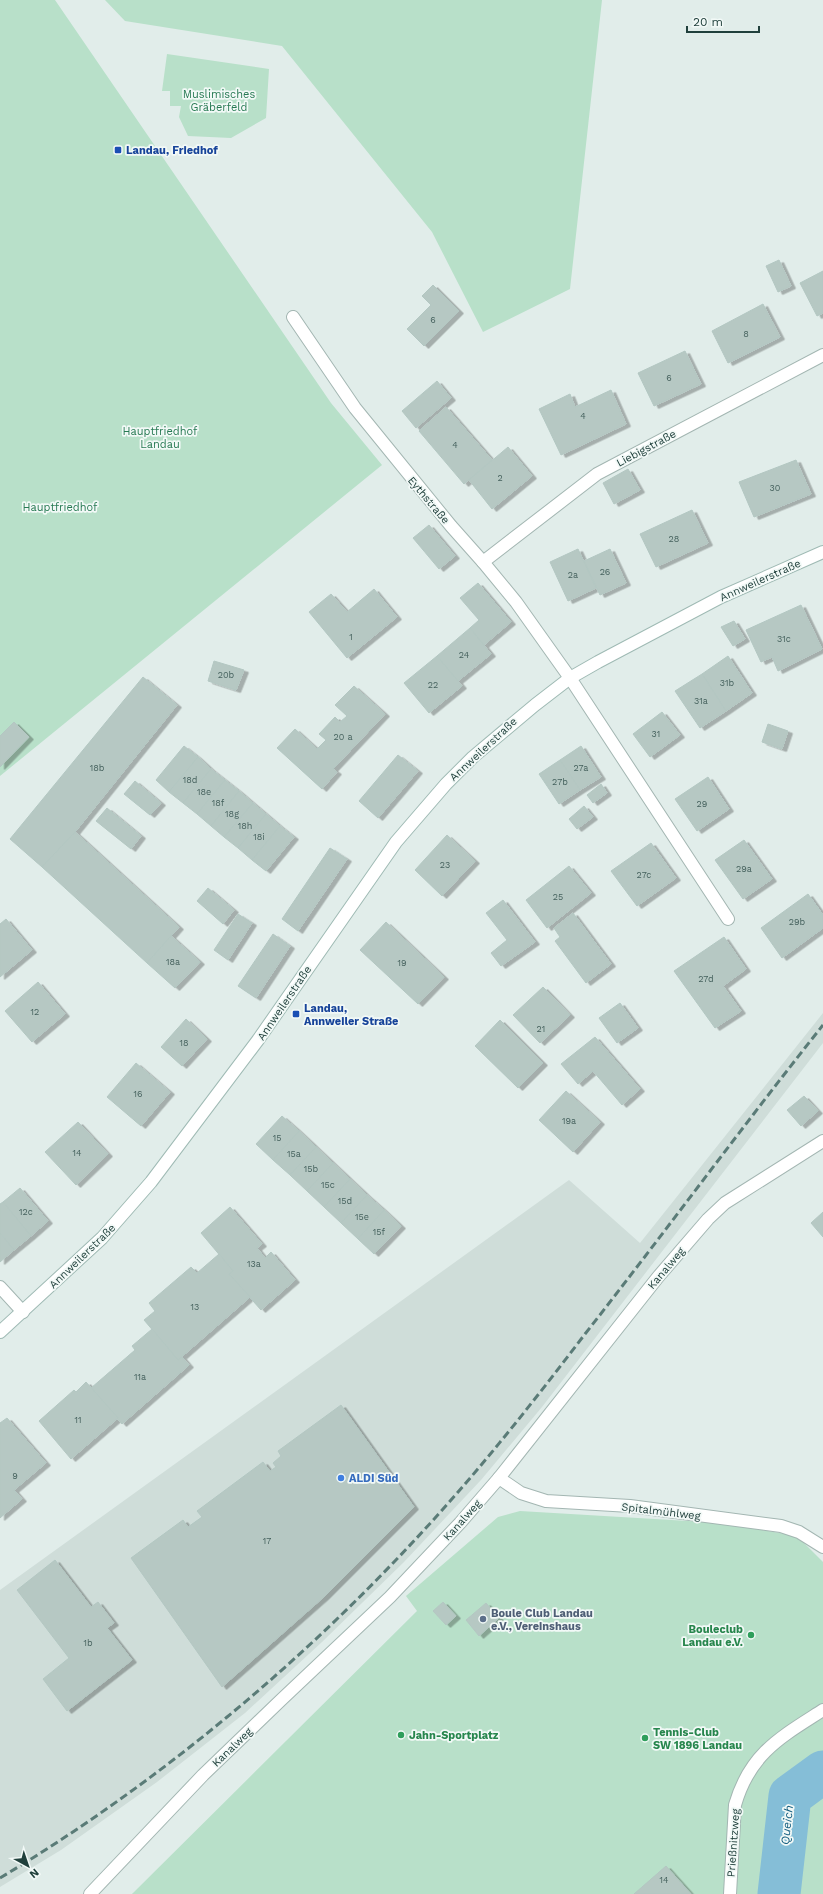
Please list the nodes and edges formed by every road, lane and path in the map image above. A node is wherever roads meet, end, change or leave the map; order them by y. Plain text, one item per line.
1 (293, 317) dead end
2 (823, 355) edge
3 (823, 552) edge
4 (483, 562) junction
5 (570, 678) junction
6 (728, 919) dead end
7 (823, 1141) edge
8 (0, 1287) edge
9 (23, 1312) junction
10 (0, 1332) edge
11 (499, 1478) junction
12 (823, 1547) edge
13 (823, 1710) edge
14 (90, 1894) edge
15 (730, 1894) edge

1 - 4 street, Eythstraße
2 - 4 street, Liebigstraße
3 - 5 street, Annweilerstraße
4 - 5 street, Eythstraße
5 - 6 street
5 - 9 street, Annweilerstraße
7 - 11 street, Kanalweg
8 - 9 street
9 - 10 street, Annweilerstraße
11 - 12 street, Spitalmühlweg
11 - 14 street, Kanalweg
13 - 15 street, Prießnitzweg

